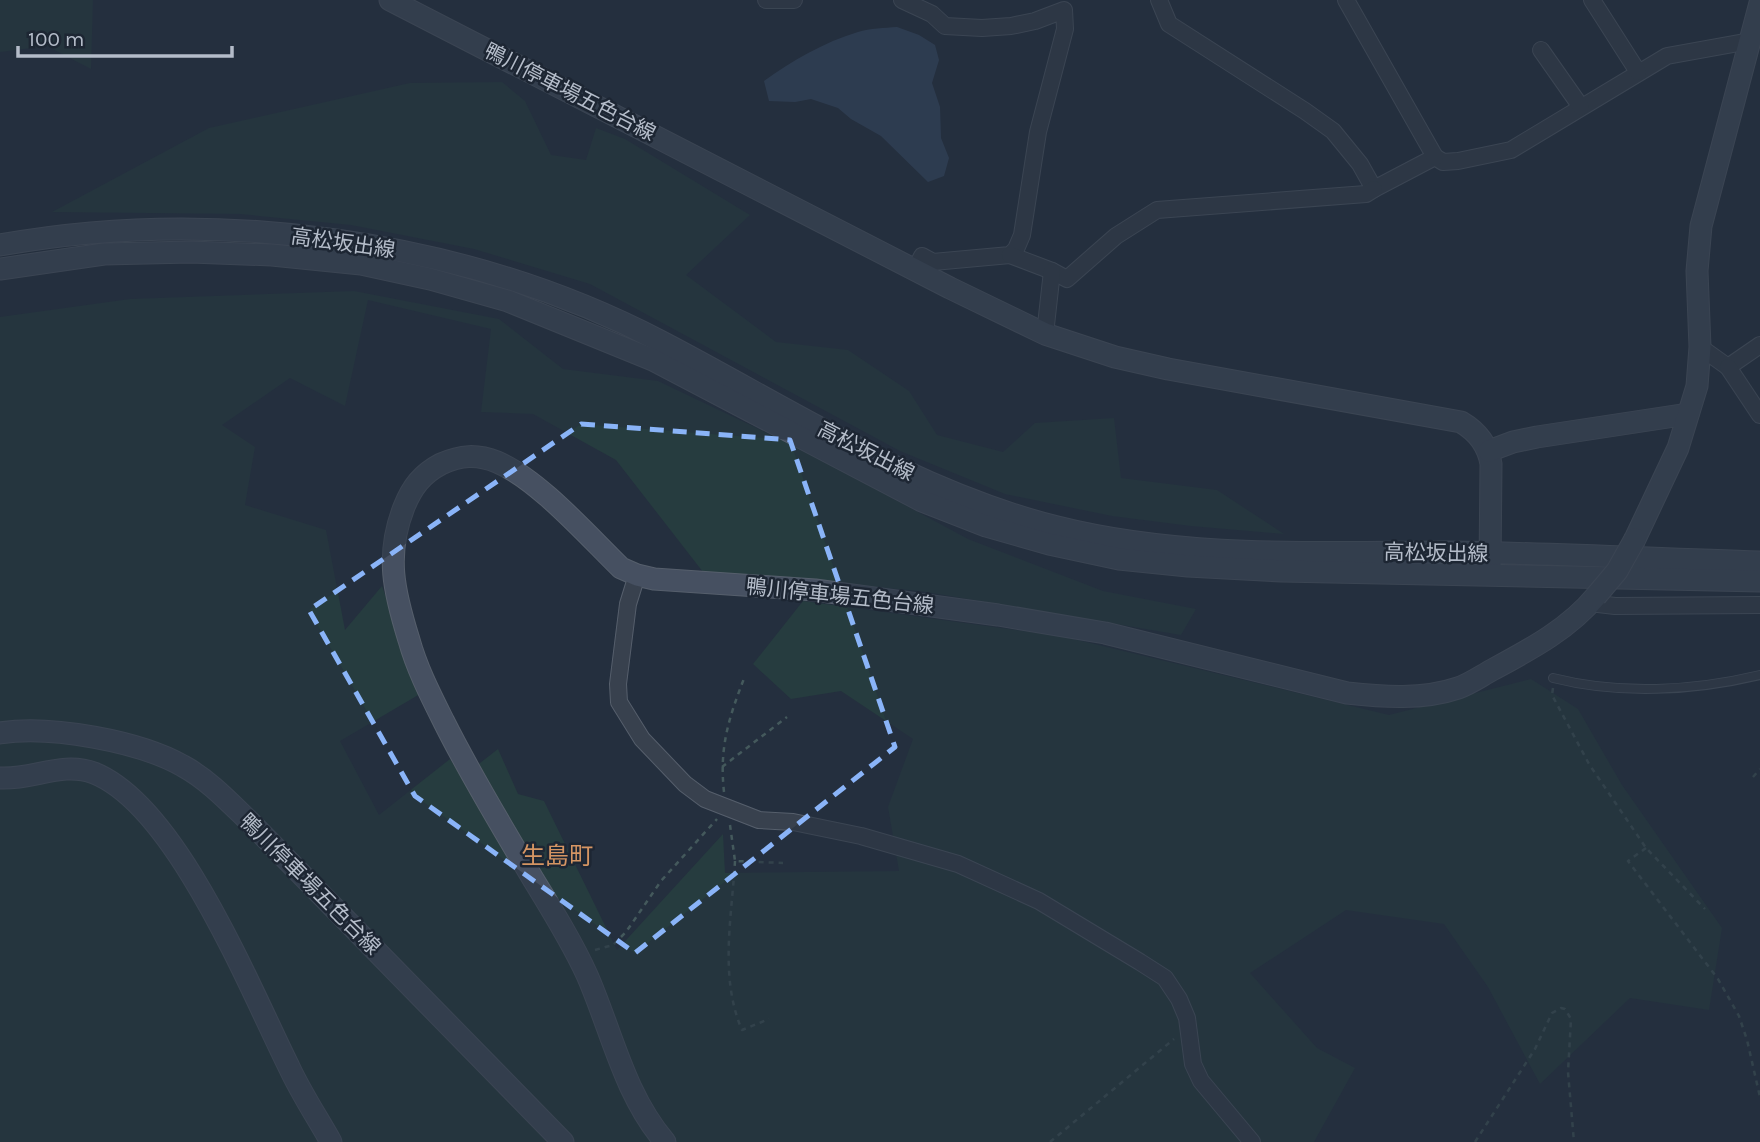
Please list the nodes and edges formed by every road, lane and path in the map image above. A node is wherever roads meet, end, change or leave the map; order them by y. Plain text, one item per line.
1 (390, 0) edge
2 (766, 0) edge
3 (794, 0) edge
4 (902, 0) edge
5 (1159, 0) edge
6 (1346, 0) edge
7 (1592, 0) edge
8 (1760, 3) edge
9 (1068, 5) edge
10 (1750, 41) junction
11 (1541, 50) dead end
12 (1638, 72) junction
13 (1581, 107) junction
14 (1436, 157) junction
15 (1374, 189) junction
16 (0, 244) edge
17 (1010, 255) junction
18 (0, 269) edge
19 (915, 270) junction
20 (1052, 271) junction
21 (1045, 334) junction
22 (1760, 345) edge
23 (1700, 347) junction
24 (1728, 367) junction
25 (1688, 414) junction
26 (1760, 415) edge
27 (1489, 451) junction
28 (1490, 554) junction
29 (1760, 562) edge
30 (637, 575) junction
31 (1490, 576) junction
32 (1760, 581) edge
33 (1593, 600) junction
34 (1760, 605) edge
35 (1760, 675) edge
36 (744, 676) dead end
37 (1553, 678) joint
38 (787, 717) dead end
39 (0, 733) edge
40 (722, 766) junction
41 (1760, 769) edge
42 (1753, 777) dead end
43 (0, 778) edge
44 (726, 809) junction
45 (1646, 848) junction
46 (735, 861) junction
47 (783, 863) dead end
48 (1705, 909) dead end
49 (575, 953) junction
50 (769, 1019) dead end
51 (1188, 1028) junction
52 (1760, 1097) edge
53 (331, 1142) edge
54 (564, 1142) edge
55 (665, 1142) edge
56 (1050, 1142) edge
57 (1252, 1142) edge
58 (1475, 1142) edge
59 (1574, 1142) edge

1 - 19 main road, 鴨川停車場五色台線
2 - 3 street
4 - 9 street
5 - 15 street
6 - 14 street
7 - 12 street
8 - 10 main road, 鴨川停車場五色台線
9 - 17 street
10 - 12 street
10 - 23 main road, 鴨川停車場五色台線
11 - 13 street
12 - 13 street
13 - 14 street
14 - 15 street
15 - 20 street
16 - 28 main road, 高松坂出線
17 - 19 street
17 - 20 street
18 - 31 main road, 高松坂出線
19 - 21 main road, 鴨川停車場五色台線
20 - 21 street
21 - 27 main road, 鴨川停車場五色台線
22 - 24 street
23 - 24 street
23 - 25 main road, 鴨川停車場五色台線
24 - 26 street
25 - 27 main road
25 - 33 main road, 鴨川停車場五色台線, bridge
27 - 28 main road
28 - 29 main road, 高松坂出線
28 - 31 main road
30 - 33 main road, 鴨川停車場五色台線
30 - 44 street
30 - 49 main road, 鴨川停車場五色台線
31 - 32 main road, 高松坂出線
33 - 34 street
35 - 37 lane
36 - 40 path
37 - 45 path
38 - 40 path
39 - 54 main road, 鴨川停車場五色台線
40 - 44 path
41 - 42 path
43 - 53 main road
44 - 46 path
44 - 49 path
44 - 51 street
45 - 48 path
45 - 52 path
46 - 47 path
46 - 50 path
49 - 55 main road, 鴨川停車場五色台線
51 - 56 path
51 - 57 street
58 - 59 path

